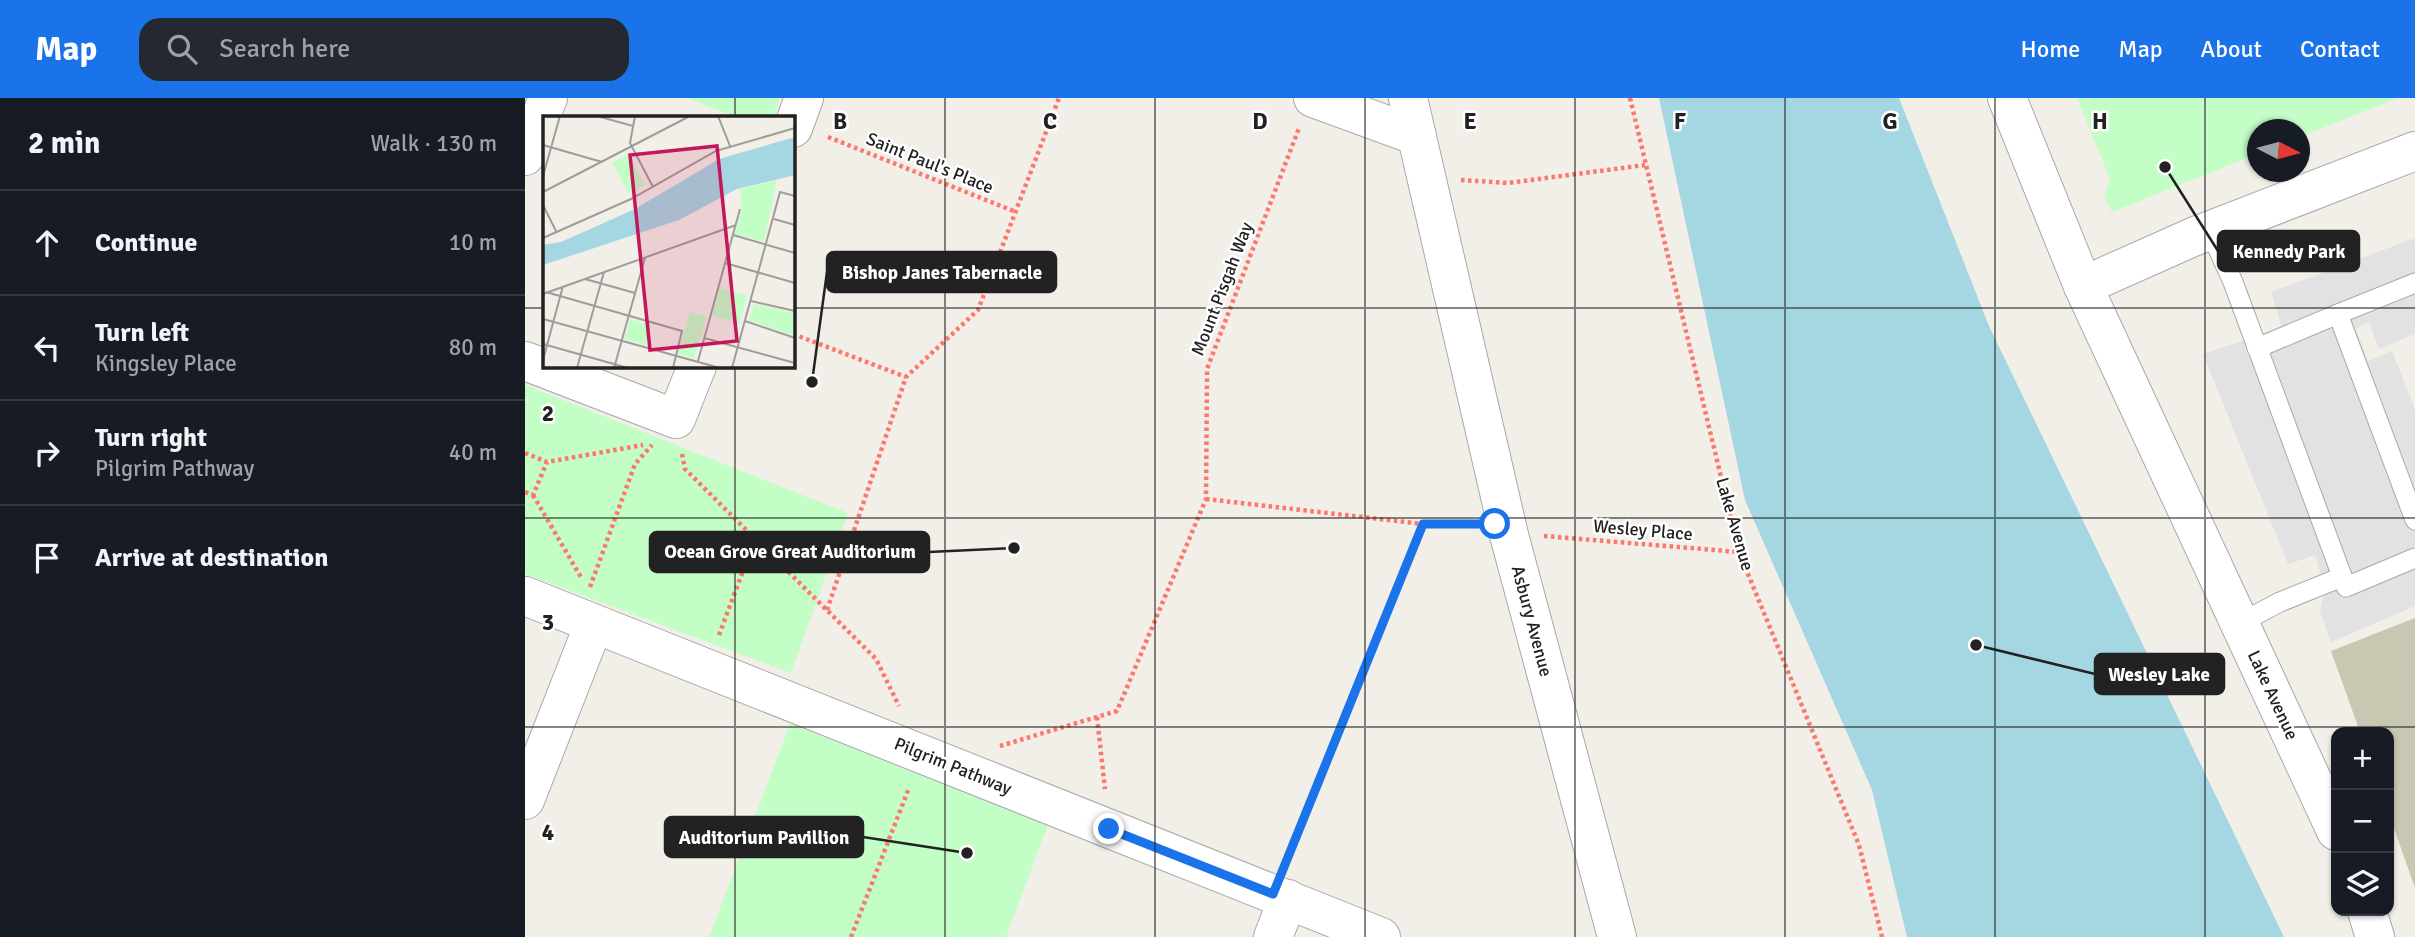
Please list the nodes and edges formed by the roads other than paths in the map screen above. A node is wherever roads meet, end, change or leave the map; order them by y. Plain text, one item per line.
1 (548, 98) edge
2 (1408, 98) edge
3 (2007, 98) edge
4 (1307, 111) edge
5 (1417, 136) junction
6 (2415, 151) edge
7 (525, 156) edge
8 (2210, 231) junction
9 (2415, 283) edge
10 (2083, 286) junction
11 (2338, 314) junction
12 (2257, 348) junction
13 (525, 361) edge
14 (543, 368) edge
15 (543, 368) edge
16 (696, 368) edge
17 (2415, 520) edge
18 (2415, 558) edge
19 (2342, 577) junction
20 (525, 596) edge
21 (2240, 623) junction
22 (594, 624) junction
23 (525, 800) edge
24 (2331, 820) edge
25 (1281, 897) junction
26 (2369, 916) edge
27 (1273, 937) edge
28 (1381, 937) edge
29 (1616, 937) edge
30 (2375, 937) edge

1 - 7 street
2 - 5 street, Asbury Avenue
3 - 10 street, Lake Avenue
4 - 5 street
5 - 29 street, Asbury Avenue
6 - 8 street
8 - 10 street
8 - 12 lane
9 - 11 lane
10 - 21 street, Lake Avenue
11 - 12 lane
11 - 17 lane
12 - 19 lane
13 - 14 street
15 - 16 street
18 - 19 lane
19 - 21 lane
20 - 22 street, Pilgrim Pathway
21 - 24 street, Lake Avenue
22 - 23 street
22 - 25 street, Pilgrim Pathway
25 - 27 street
25 - 28 street, Pilgrim Pathway
26 - 30 street

